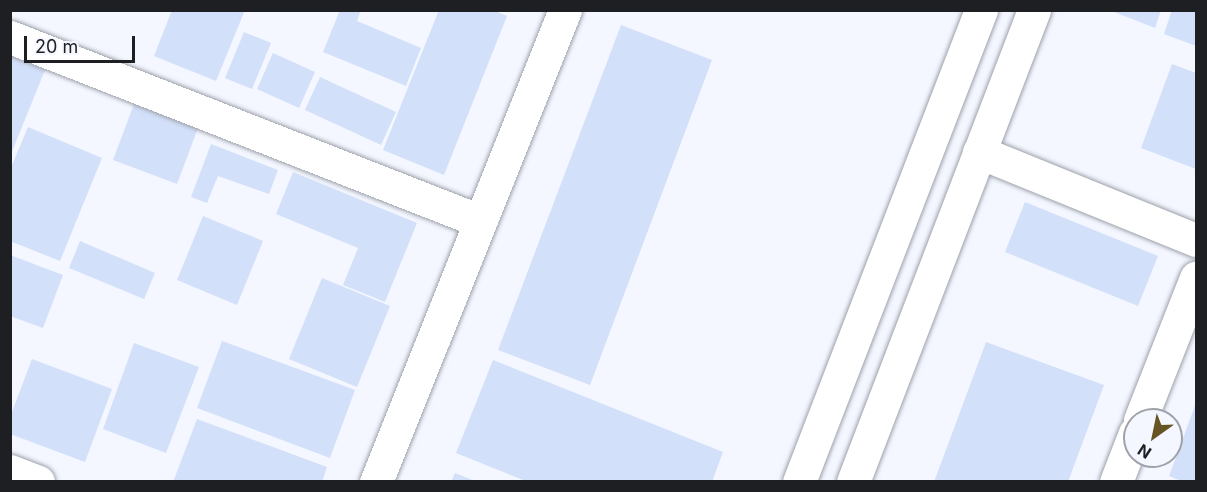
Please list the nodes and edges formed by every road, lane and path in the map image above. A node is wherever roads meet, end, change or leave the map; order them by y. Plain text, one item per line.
1 (565, 10) edge
2 (981, 10) edge
3 (1034, 10) edge
4 (10, 37) edge
5 (979, 152) junction
6 (480, 222) junction
7 (1197, 240) edge
8 (1197, 278) edge
9 (874, 287) junction
10 (921, 304) junction
11 (1145, 408) edge
12 (1123, 464) edge
13 (10, 471) edge
14 (38, 482) edge
15 (376, 482) edge
16 (799, 482) edge
17 (853, 482) edge
18 (1116, 482) edge

1 - 6 street
2 - 9 street
3 - 5 street
4 - 6 street
5 - 7 street
5 - 10 street
6 - 15 street
8 - 11 street
9 - 10 street
9 - 16 street
10 - 17 street
12 - 18 street
13 - 14 street

